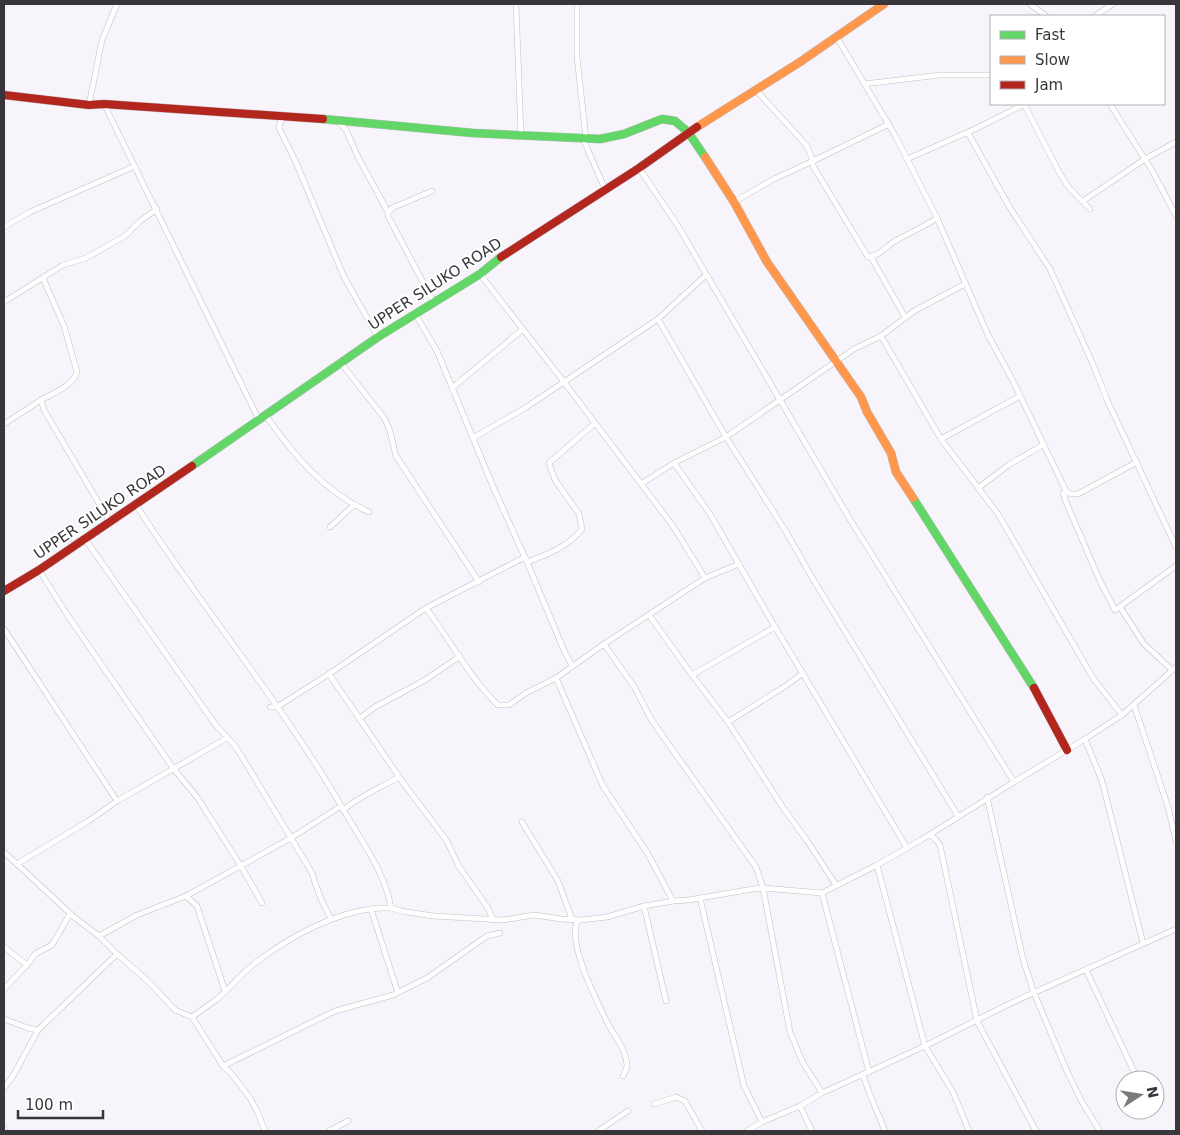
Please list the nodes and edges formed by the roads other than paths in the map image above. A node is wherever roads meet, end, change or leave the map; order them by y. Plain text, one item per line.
1 (117, 4) edge
2 (516, 4) edge
3 (577, 4) edge
4 (884, 4) edge
5 (1030, 4) edge
6 (1113, 4) edge
7 (1045, 15) edge
8 (1096, 15) edge
9 (836, 36) junction
10 (990, 75) edge
11 (864, 84) junction
12 (756, 90) junction
13 (4, 95) edge
14 (104, 104) junction
15 (89, 105) junction
16 (1022, 105) edge
17 (1025, 105) edge
18 (1111, 105) edge
19 (284, 116) junction
20 (337, 120) junction
21 (889, 124) junction
22 (688, 132) junction
23 (968, 133) junction
24 (521, 136) junction
25 (585, 139) junction
26 (1176, 142) edge
27 (907, 159) junction
28 (1145, 159) junction
29 (813, 161) junction
30 (135, 166) junction
31 (639, 168) junction
32 (605, 189) junction
33 (432, 191) dead end
34 (1082, 201) junction
35 (734, 202) junction
36 (156, 209) junction
37 (1090, 210) dead end
38 (388, 212) junction
39 (1176, 216) edge
40 (937, 218) junction
41 (4, 227) edge
42 (871, 257) junction
43 (480, 274) junction
44 (706, 275) junction
45 (42, 278) junction
46 (965, 284) junction
47 (4, 302) edge
48 (434, 303) junction
49 (416, 315) junction
50 (905, 317) junction
51 (658, 319) junction
52 (522, 330) junction
53 (882, 336) junction
54 (378, 337) junction
55 (836, 362) junction
56 (341, 363) junction
57 (564, 382) junction
58 (452, 388) junction
59 (1020, 396) junction
60 (781, 398) junction
61 (41, 400) junction
62 (262, 418) junction
63 (4, 424) edge
64 (594, 424) junction
65 (726, 437) junction
66 (473, 438) junction
67 (940, 439) junction
68 (1043, 445) junction
69 (1137, 462) junction
70 (674, 463) junction
71 (641, 484) junction
72 (978, 488) junction
73 (1071, 494) junction
74 (136, 505) junction
75 (369, 512) dead end
76 (110, 522) junction
77 (85, 538) junction
78 (1176, 547) edge
79 (526, 560) junction
80 (739, 564) junction
81 (1176, 566) edge
82 (39, 570) junction
83 (705, 578) junction
84 (479, 582) junction
85 (4, 591) edge
86 (1120, 607) junction
87 (426, 608) junction
88 (649, 615) junction
89 (775, 627) junction
90 (4, 629) edge
91 (604, 644) junction
92 (459, 655) junction
93 (572, 666) junction
94 (1174, 668) edge
95 (803, 673) junction
96 (329, 674) junction
97 (692, 675) junction
98 (556, 678) junction
99 (1134, 704) junction
100 (270, 707) dead end
101 (277, 707) junction
102 (1122, 715) junction
103 (359, 718) junction
104 (728, 722) junction
105 (227, 738) junction
106 (1085, 740) junction
107 (1067, 750) junction
108 (174, 768) junction
109 (399, 777) junction
110 (1014, 782) junction
111 (987, 798) junction
112 (116, 801) junction
113 (342, 808) junction
114 (958, 816) junction
115 (522, 822) dead end
116 (930, 835) junction
117 (291, 838) junction
118 (1176, 841) edge
119 (907, 848) junction
120 (4, 854) edge
121 (16, 864) junction
122 (877, 865) junction
123 (241, 866) junction
124 (836, 886) junction
125 (762, 888) junction
126 (822, 893) junction
127 (186, 896) junction
128 (700, 898) junction
129 (673, 901) junction
130 (262, 903) dead end
131 (644, 906) junction
132 (390, 908) junction
133 (371, 909) junction
134 (70, 914) junction
135 (331, 919) junction
136 (572, 919) junction
137 (493, 920) junction
138 (578, 920) junction
139 (1176, 929) edge
140 (500, 933) dead end
141 (99, 936) junction
142 (1143, 943) junction
143 (4, 947) edge
144 (117, 954) junction
145 (27, 965) junction
146 (1086, 970) junction
147 (4, 988) edge
148 (397, 990) dead end
149 (225, 991) junction
150 (1034, 993) junction
151 (666, 1001) dead end
152 (192, 1017) junction
153 (4, 1018) edge
154 (977, 1021) junction
155 (38, 1030) junction
156 (925, 1046) junction
157 (223, 1066) junction
158 (1133, 1070) edge
159 (866, 1074) junction
160 (623, 1076) dead end
161 (4, 1088) edge
162 (822, 1093) junction
163 (654, 1104) dead end
164 (800, 1106) junction
165 (628, 1111) dead end
166 (348, 1121) dead end
167 (762, 1122) junction
168 (265, 1131) edge
169 (329, 1131) edge
170 (598, 1131) edge
171 (702, 1131) edge
172 (750, 1131) edge
173 (812, 1131) edge
174 (886, 1131) edge
175 (969, 1131) edge
176 (1036, 1131) edge
177 (1100, 1131) edge

1 - 15 street
2 - 24 street
3 - 25 street
4 - 9 street, UPPER SILUKO ROAD
5 - 7 street
6 - 8 street
9 - 11 street
9 - 12 street, UPPER SILUKO ROAD
10 - 11 street
11 - 21 street
12 - 22 street, UPPER SILUKO ROAD
12 - 29 street
13 - 15 street
14 - 15 street
14 - 19 street
14 - 30 street
16 - 23 street
17 - 34 street
18 - 28 street
19 - 20 street
19 - 54 street
20 - 24 street
20 - 38 street
21 - 27 street
21 - 29 street
22 - 25 street
22 - 31 street, UPPER SILUKO ROAD
22 - 35 street
23 - 27 street
23 - 69 street
24 - 25 street
25 - 32 street
26 - 28 street
27 - 40 street
28 - 34 street
28 - 39 street
29 - 35 street
29 - 42 street
30 - 36 street
30 - 41 street
31 - 32 street, UPPER SILUKO ROAD
31 - 44 street
32 - 43 street, UPPER SILUKO ROAD
33 - 38 street
34 - 37 street
35 - 55 street
36 - 45 street
36 - 62 street
38 - 48 street
40 - 42 street
40 - 46 street
42 - 50 street
43 - 48 street, UPPER SILUKO ROAD
43 - 52 street
44 - 51 street
44 - 60 street
45 - 47 street
45 - 61 street
46 - 50 street
46 - 59 street
48 - 49 street, UPPER SILUKO ROAD
49 - 54 street, UPPER SILUKO ROAD
49 - 58 street
50 - 53 street
51 - 57 street
51 - 65 street
52 - 57 street
52 - 58 street
53 - 55 street
53 - 67 street
54 - 56 street, UPPER SILUKO ROAD
55 - 60 street
55 - 107 street
56 - 62 street, UPPER SILUKO ROAD
56 - 84 street
57 - 64 street
57 - 66 street
58 - 66 street
59 - 67 street
59 - 68 street
60 - 65 street
60 - 110 street
61 - 63 street
61 - 76 street
62 - 74 street, UPPER SILUKO ROAD
62 - 75 street
64 - 71 street
64 - 79 street
65 - 70 street
65 - 114 street
66 - 79 street
67 - 72 street
68 - 72 street
68 - 73 street
69 - 73 street
69 - 78 street
70 - 71 street
70 - 80 street
71 - 83 street
72 - 102 street
73 - 86 street
74 - 76 street, UPPER SILUKO ROAD
74 - 101 street
76 - 77 street, UPPER SILUKO ROAD
77 - 82 street, UPPER SILUKO ROAD
77 - 105 street
79 - 84 street
79 - 93 street
80 - 83 street
80 - 89 street
81 - 86 street
82 - 85 street, UPPER SILUKO ROAD
82 - 108 street
83 - 88 street
84 - 87 street
86 - 94 street
87 - 92 street
87 - 96 street
88 - 91 street
88 - 97 street
89 - 95 street
89 - 97 street
90 - 112 street
91 - 93 street
91 - 125 street
92 - 98 street
92 - 103 street
93 - 98 street
94 - 99 street
95 - 104 street
95 - 119 street
96 - 101 street
96 - 103 street
97 - 104 street
98 - 129 street
99 - 102 street
99 - 118 street
100 - 101 street
101 - 113 street
102 - 106 street
103 - 109 street
104 - 124 street
105 - 108 street
105 - 117 street
106 - 107 street
106 - 142 street
107 - 110 street
108 - 112 street
108 - 123 street
109 - 113 street
109 - 137 street
110 - 111 street
111 - 114 street
111 - 150 street
112 - 121 street
113 - 117 street
113 - 132 street
114 - 116 street
115 - 136 street
116 - 119 street
116 - 154 street
117 - 123 street
117 - 135 street
119 - 122 street
120 - 121 street
121 - 134 street
122 - 124 street
122 - 156 street
123 - 127 street
123 - 130 street
124 - 126 street
125 - 126 street
125 - 128 street
125 - 162 street
126 - 159 street
127 - 141 street
127 - 149 street
128 - 129 street
128 - 167 street
129 - 131 street
131 - 138 street
131 - 151 street
132 - 133 street
132 - 137 street
133 - 135 street
133 - 148 street
134 - 141 street
134 - 145 street
135 - 149 street
136 - 137 street
136 - 138 street
138 - 160 street
139 - 142 street
140 - 157 street
141 - 144 street
142 - 146 street
143 - 145 street
144 - 152 street
144 - 155 street
145 - 147 street
146 - 150 street
146 - 158 street
149 - 152 street
150 - 154 street
150 - 177 street
152 - 157 street
153 - 155 street
154 - 156 street
154 - 176 street
155 - 161 street
156 - 159 street
156 - 175 street
157 - 168 street
159 - 162 street
159 - 174 street
162 - 164 street
163 - 171 street
164 - 167 street
164 - 173 street
165 - 170 street
166 - 169 street
167 - 172 street

